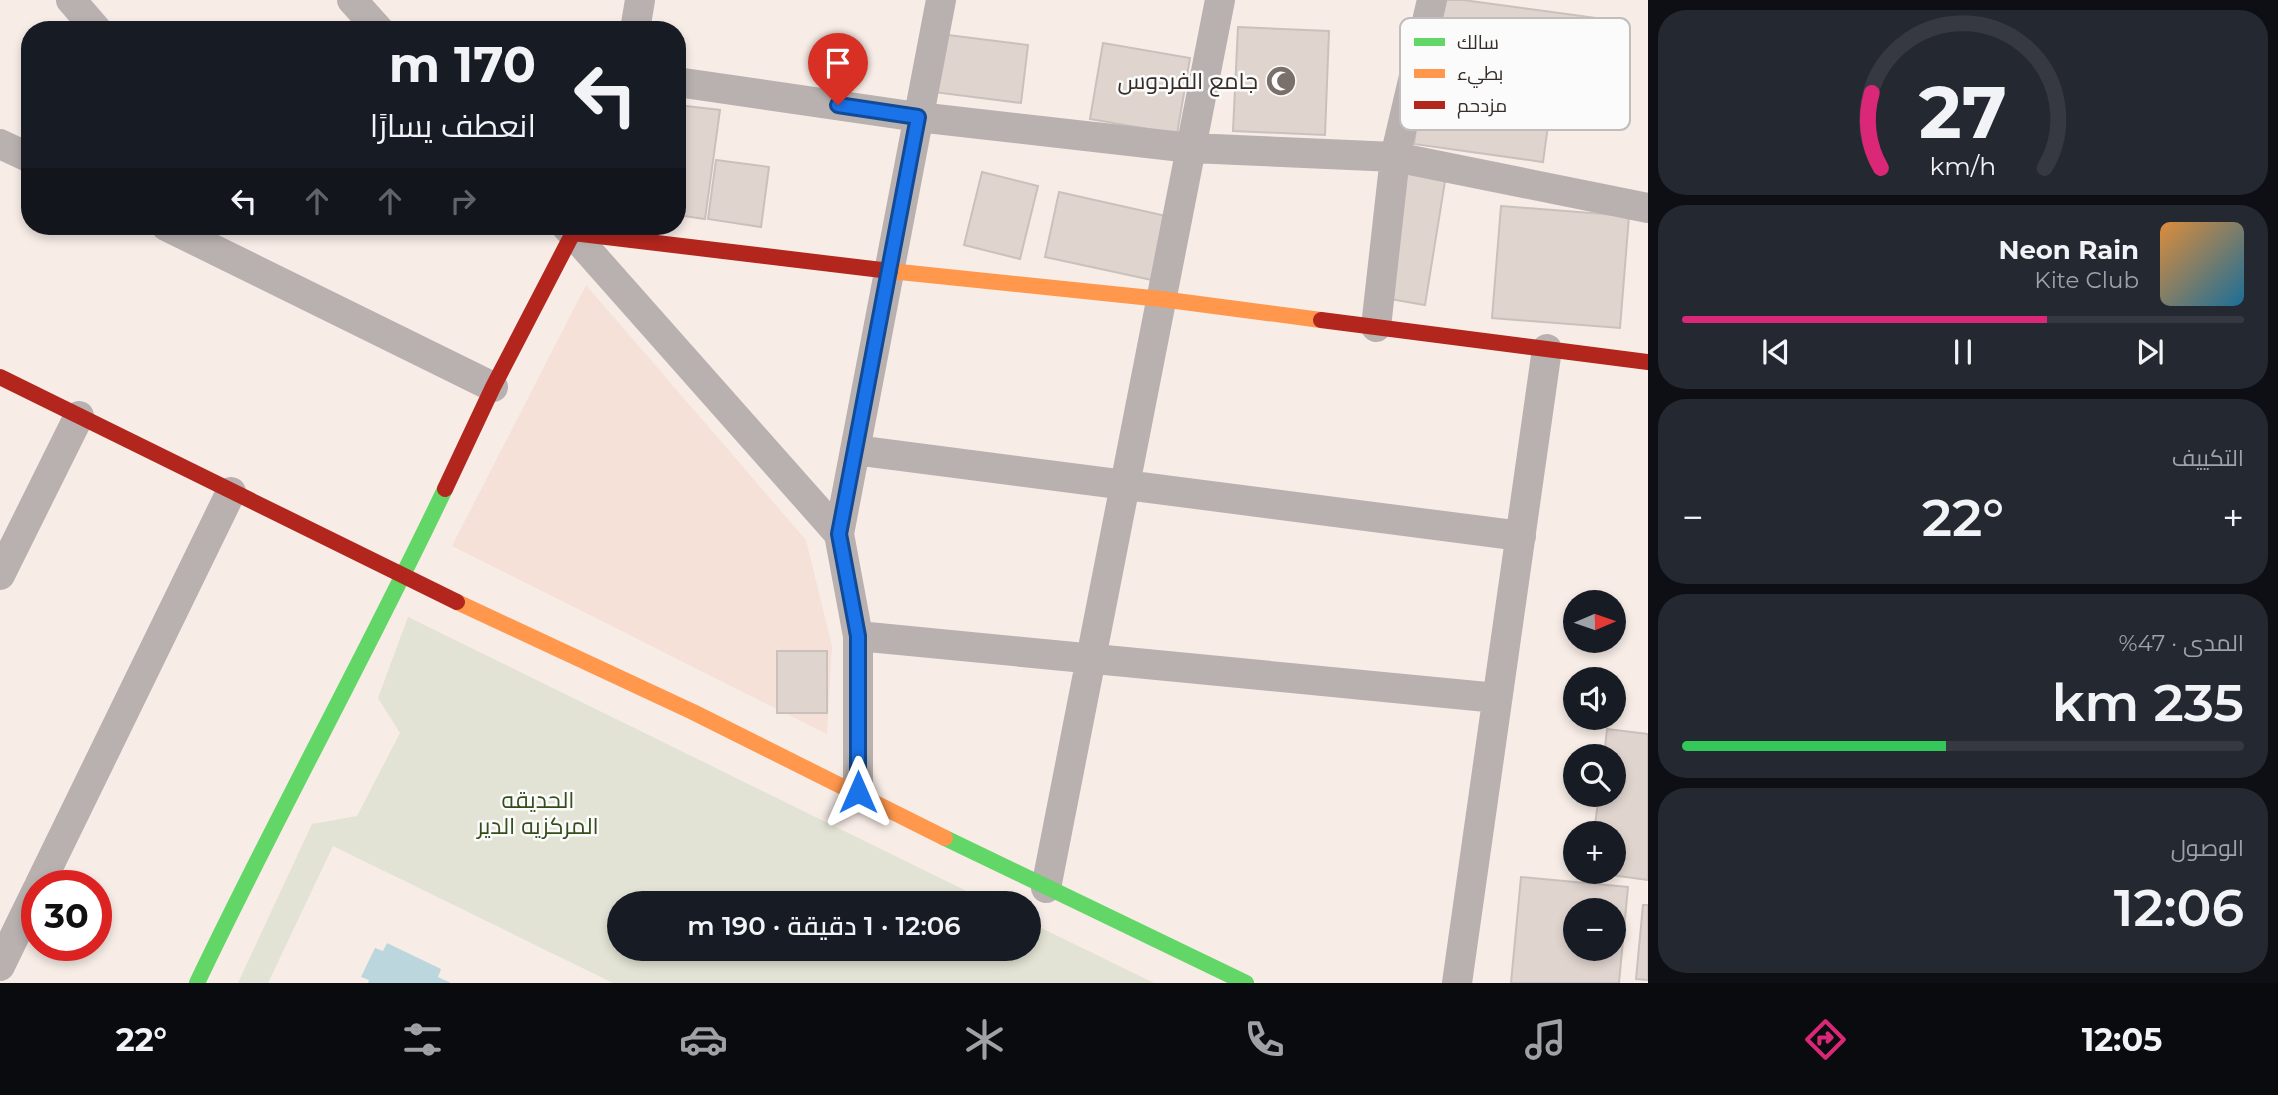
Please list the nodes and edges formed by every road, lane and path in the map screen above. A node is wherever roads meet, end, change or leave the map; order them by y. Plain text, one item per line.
1 (71, 0) edge
2 (352, 0) edge
3 (639, 0) edge
4 (942, 0) edge
5 (1220, 0) edge
6 (1432, 0) edge
7 (1428, 18) edge
8 (89, 21) edge
9 (375, 21) edge
10 (636, 21) edge
11 (686, 83) edge
12 (918, 117) junction
13 (1401, 130) edge
14 (0, 144) edge
15 (1191, 148) junction
16 (21, 154) edge
17 (1395, 157) junction
18 (1648, 208) edge
19 (191, 235) edge
20 (567, 235) edge
21 (575, 235) edge
22 (629, 235) edge
23 (888, 271) junction
24 (1161, 299) junction
25 (1376, 327) junction
26 (1547, 349) junction
27 (1648, 362) edge
28 (0, 377) edge
29 (493, 387) junction
30 (79, 416) junction
31 (855, 450) junction
32 (1125, 485) junction
33 (230, 492) junction
34 (839, 534) junction
35 (1521, 536) junction
36 (0, 575) edge
37 (403, 578) junction
38 (858, 636) junction
39 (1091, 659) junction
40 (1497, 698) junction
41 (858, 792) junction
42 (47, 870) edge
43 (1046, 888) junction
44 (21, 923) edge
45 (0, 966) edge
46 (197, 983) edge
47 (1246, 983) edge
48 (1457, 983) edge

1 - 8 street
2 - 9 street
3 - 10 street
4 - 12 street
5 - 15 street
6 - 7 street
11 - 12 street
12 - 15 street
12 - 23 street
13 - 17 street
14 - 16 street
15 - 17 street
15 - 24 street
17 - 18 street
17 - 25 street
19 - 29 street
20 - 29 street
21 - 34 street
22 - 23 street
23 - 24 street
23 - 31 street
24 - 25 street
24 - 32 street
25 - 26 street
26 - 27 street
26 - 35 street
28 - 30 street
29 - 37 street
30 - 33 street
30 - 36 street
31 - 32 street
31 - 34 street
32 - 35 street
32 - 39 street
33 - 37 street
33 - 42 street
34 - 38 street
35 - 40 street
37 - 41 street
37 - 46 street
38 - 39 street
38 - 41 street
39 - 40 street
39 - 43 street
40 - 48 street
41 - 43 street
43 - 47 street
44 - 45 street

